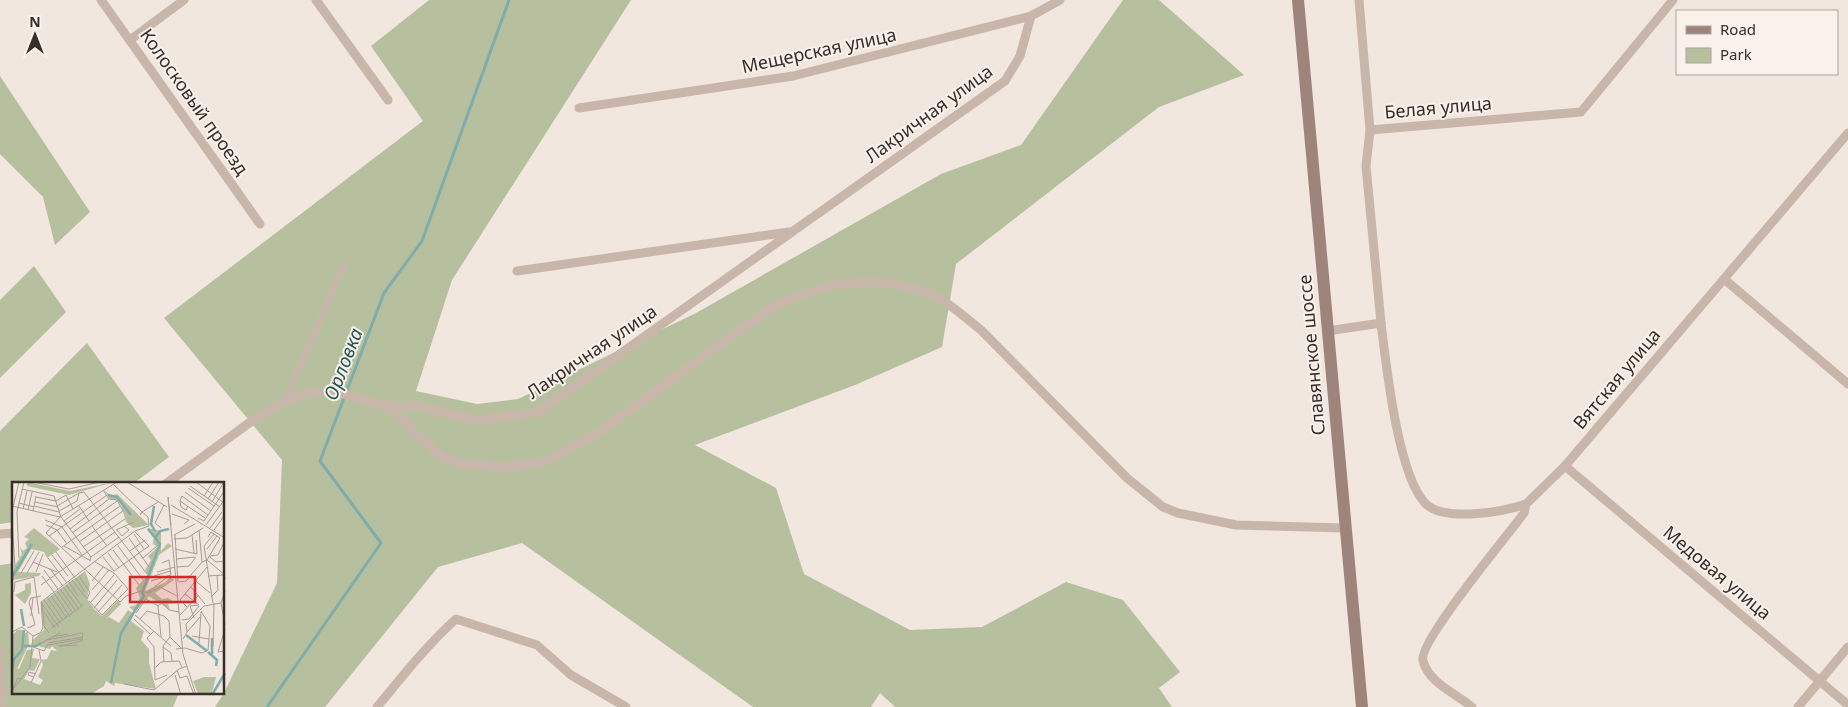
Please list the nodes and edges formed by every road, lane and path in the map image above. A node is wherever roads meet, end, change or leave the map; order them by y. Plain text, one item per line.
1 (100, 0) edge
2 (184, 0) edge
3 (316, 0) edge
4 (1060, 0) edge
5 (1298, 0) edge
6 (1359, 0) edge
7 (1673, 0) edge
8 (1031, 16) junction
9 (130, 40) junction
10 (388, 100) dead end
11 (579, 108) dead end
12 (1370, 130) junction
13 (1848, 133) edge
14 (260, 224) dead end
15 (792, 232) junction
16 (345, 262) dead end
17 (517, 271) dead end
18 (1724, 279) junction
19 (1381, 323) junction
20 (1327, 331) junction
21 (1848, 384) edge
22 (285, 400) junction
23 (385, 406) junction
24 (1565, 466) junction
25 (168, 482) edge
26 (1526, 504) junction
27 (1345, 528) junction
28 (1848, 648) edge
29 (0, 650) edge
30 (1819, 680) junction
31 (1848, 704) edge
32 (4, 707) edge
33 (377, 707) edge
34 (626, 707) edge
35 (1362, 707) edge
36 (1472, 707) edge
37 (1798, 707) edge

1 - 9 street, Колосковый проезд
2 - 9 street
3 - 10 street
4 - 8 street, Мещерская улица
5 - 20 main road, Славянское шоссе
6 - 12 street
7 - 12 street, Белая улица
8 - 11 street, Мещерская улица
8 - 15 street, Лакричная улица
9 - 14 street, Колосковый проезд
12 - 19 street, Белая улица
13 - 18 street, Вятская улица
15 - 17 street, Лакричная улица
15 - 23 street, Лакричная улица
16 - 22 street
18 - 21 street
18 - 24 street, Вятская улица
19 - 20 street
19 - 26 street, Белая улица
20 - 27 main road, Славянское шоссе
22 - 23 street
22 - 25 street
23 - 27 street
24 - 26 street, Вятская улица
24 - 30 street, Медовая улица
26 - 36 street, Вятская улица
27 - 35 main road, Славянское шоссе
28 - 30 street
29 - 32 street
30 - 31 street, Медовая улица
30 - 37 street
33 - 34 street

